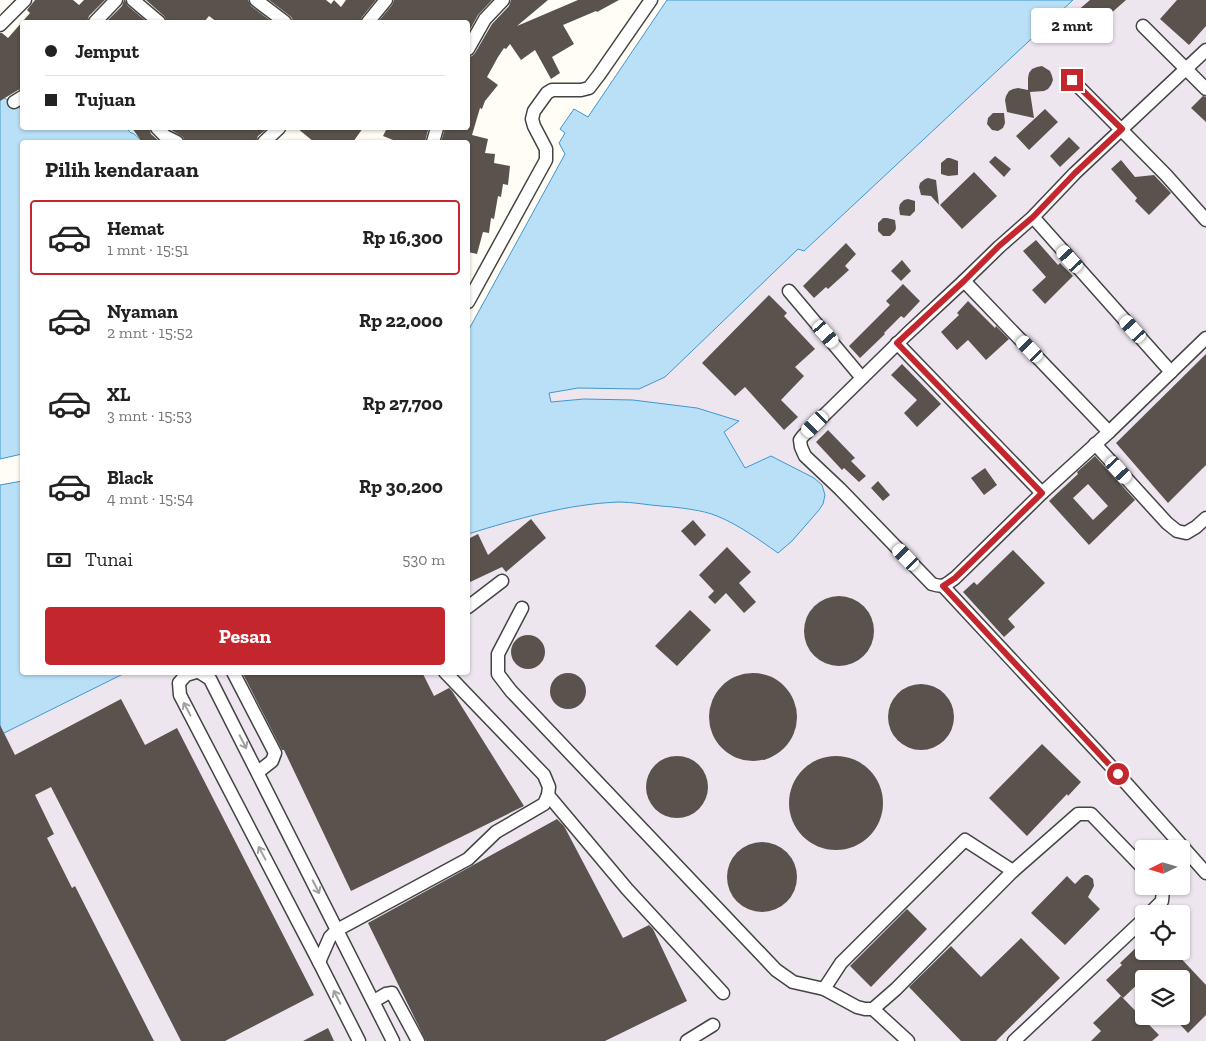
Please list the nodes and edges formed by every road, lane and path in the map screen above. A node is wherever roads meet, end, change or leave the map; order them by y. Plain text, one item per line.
1 (116, 0) edge
2 (133, 0) edge
3 (256, 0) edge
4 (386, 0) edge
5 (503, 0) edge
6 (651, 0) edge
7 (18, 3) edge
8 (97, 20) edge
9 (157, 20) edge
10 (282, 20) edge
11 (370, 20) edge
12 (0, 25) edge
13 (1143, 26) dead end
14 (470, 45) edge
15 (1206, 50) edge
16 (1187, 68) junction
17 (1072, 80) dead end
18 (1206, 88) edge
19 (1122, 129) junction
20 (159, 130) edge
21 (277, 130) edge
22 (173, 140) edge
23 (266, 140) edge
24 (1033, 217) junction
25 (1206, 220) edge
26 (964, 281) junction
27 (789, 291) dead end
28 (470, 298) edge
29 (1206, 338) edge
30 (897, 343) junction
31 (1171, 372) junction
32 (862, 378) junction
33 (1109, 432) junction
34 (1095, 444) junction
35 (1042, 493) junction
36 (1206, 518) edge
37 (502, 581) dead end
38 (943, 586) junction
39 (470, 605) edge
40 (522, 608) dead end
41 (186, 675) edge
42 (207, 675) edge
43 (235, 675) edge
44 (448, 675) edge
45 (258, 772) junction
46 (548, 795) junction
47 (1135, 860) edge
48 (1013, 871) junction
49 (1206, 873) edge
50 (1135, 927) edge
51 (337, 930) junction
52 (319, 962) junction
53 (824, 989) junction
54 (722, 993) dead end
55 (374, 1001) junction
56 (873, 1008) junction
57 (713, 1025) dead end
58 (359, 1041) edge
59 (393, 1041) edge
60 (418, 1041) edge
61 (687, 1041) edge
62 (908, 1041) edge
63 (1014, 1041) edge

1 - 8 street
2 - 9 street
3 - 10 street
4 - 11 street
5 - 14 street
6 - 28 street
7 - 12 street
13 - 16 street
15 - 16 street
16 - 18 street
16 - 19 street
17 - 19 street
19 - 24 street
19 - 25 street
20 - 22 street
21 - 23 street
24 - 26 street
24 - 31 street
26 - 30 street
26 - 33 street
27 - 32 street
29 - 31 street
30 - 32 street
30 - 35 street
31 - 33 street
32 - 38 street
33 - 34 street
34 - 35 street
34 - 36 street
35 - 38 street
37 - 39 street
38 - 49 street
40 - 53 street
52 -> 41 street
42 -> 45 street
43 - 45 street
44 - 46 street
45 -> 51 street
46 - 51 street
46 - 54 street
47 - 48 street
48 - 53 street
48 - 56 street
50 - 63 street
51 - 52 street
51 - 55 street
58 -> 52 street
53 - 56 street
55 - 59 street
55 - 60 street
56 - 62 street
57 - 61 street

